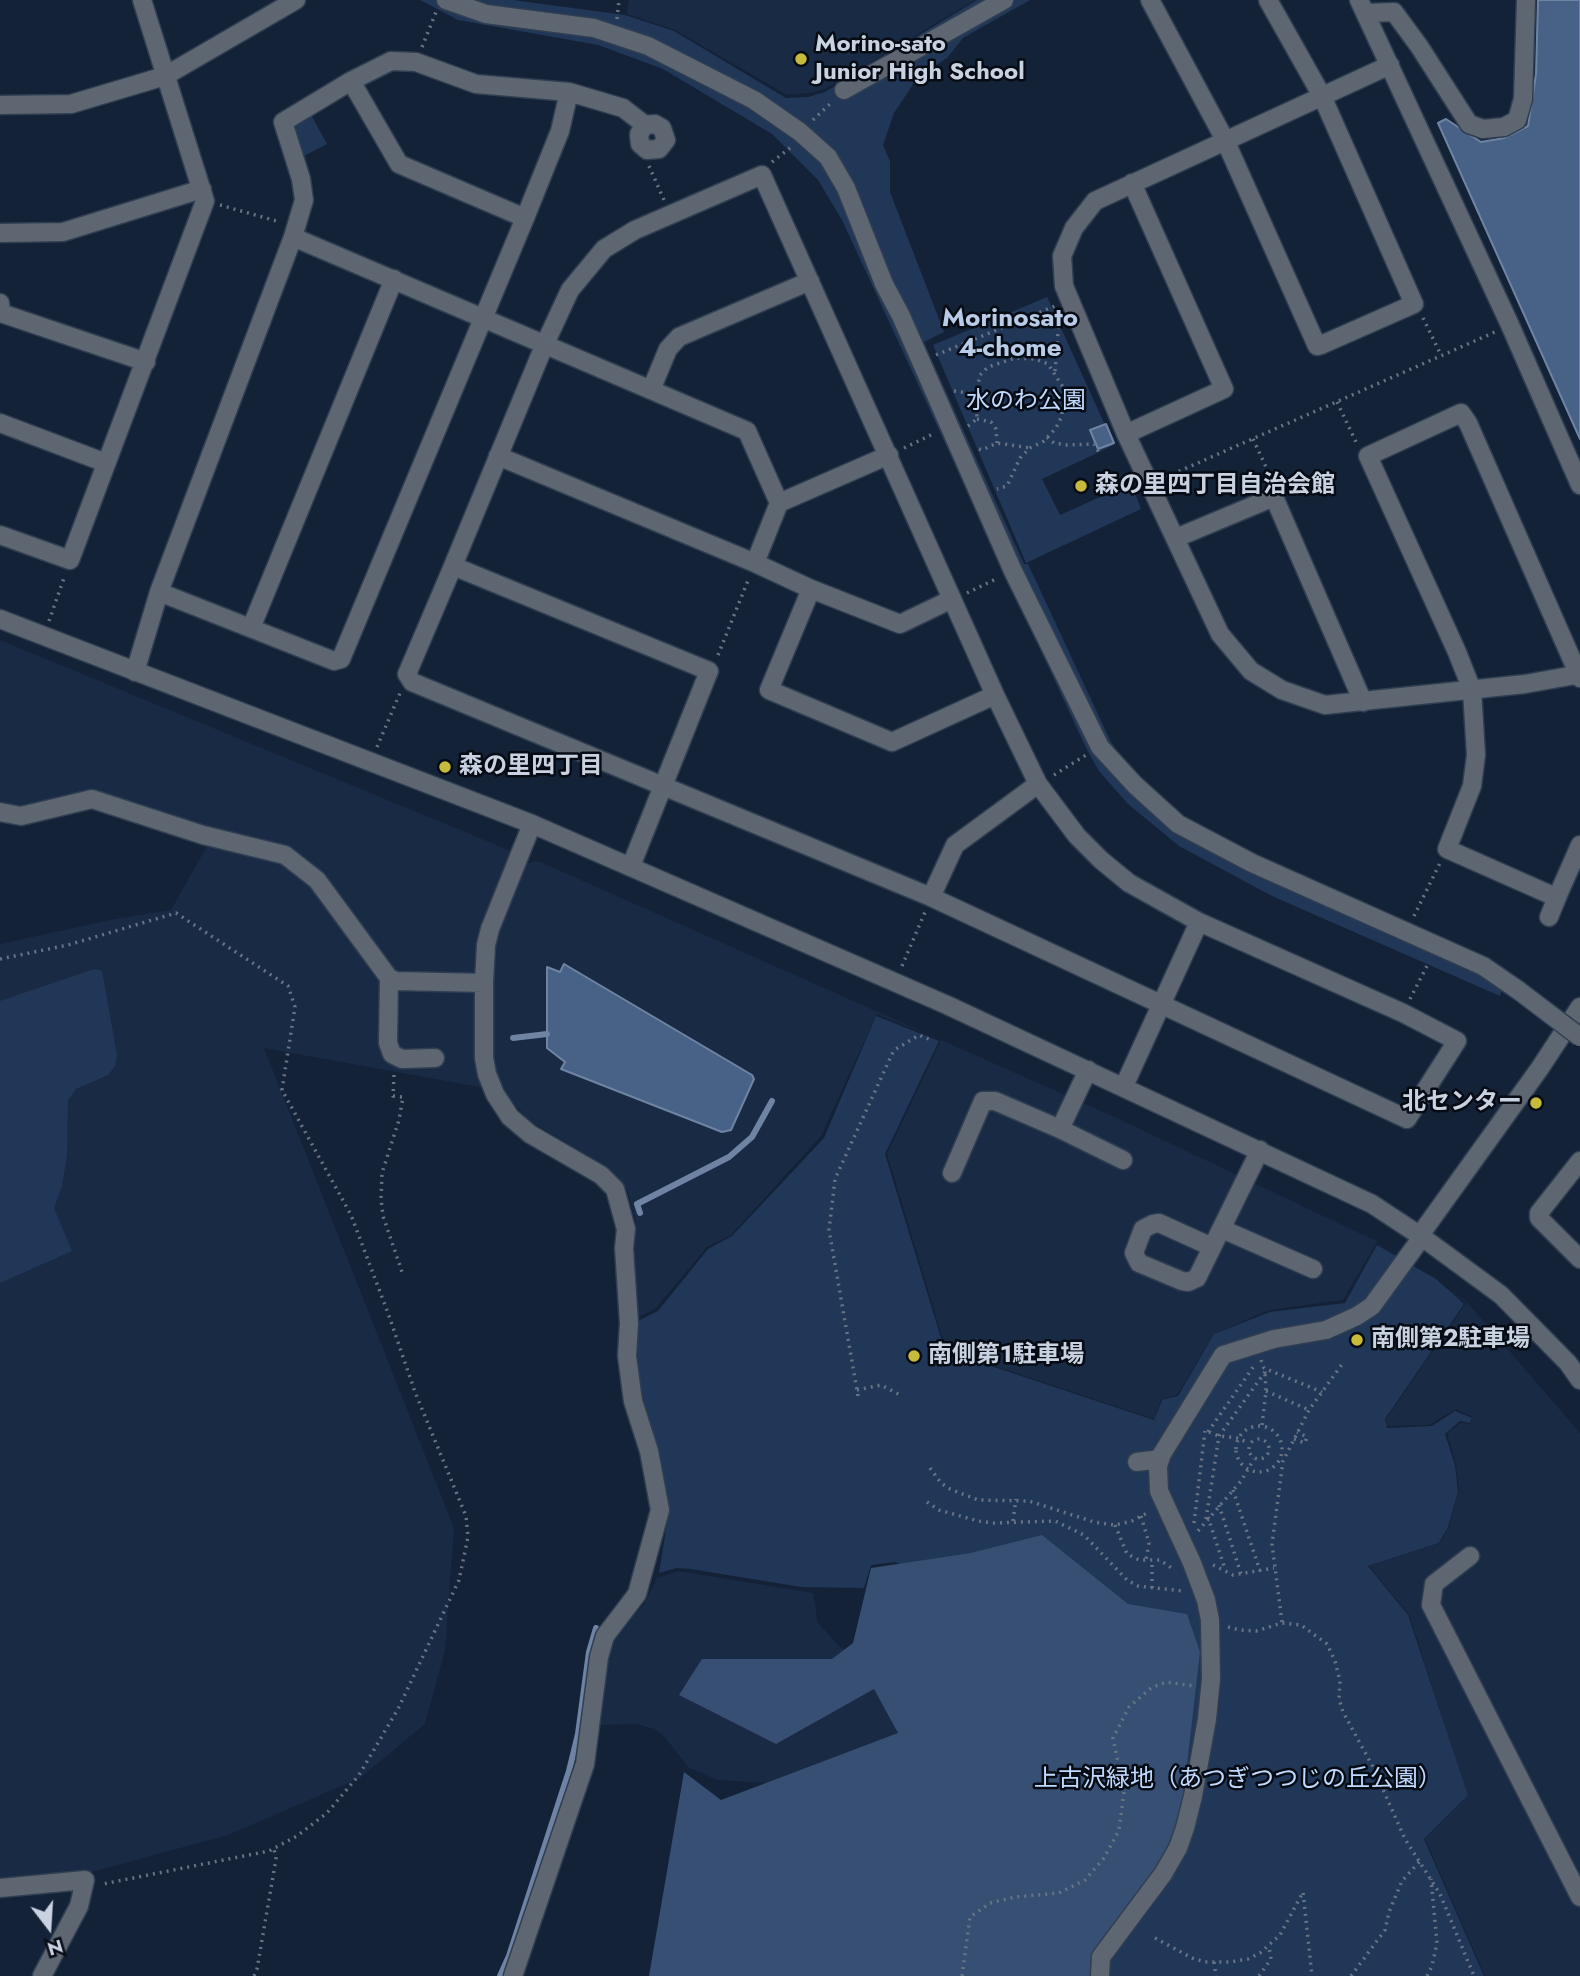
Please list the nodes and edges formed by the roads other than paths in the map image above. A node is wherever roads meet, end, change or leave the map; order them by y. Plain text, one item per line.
1 (142, 0) edge
2 (296, 0) edge
3 (1004, 0) edge
4 (1150, 0) edge
5 (1268, 0) edge
6 (1526, 0) edge
7 (441, 5) edge
8 (1362, 6) edge
9 (1390, 65) junction
10 (165, 76) junction
11 (351, 81) junction
12 (844, 90) road end
13 (569, 92) junction
14 (1322, 96) junction
15 (0, 105) edge
16 (1225, 140) junction
17 (650, 151) road end
18 (1132, 183) junction
19 (203, 195) junction
20 (525, 218) junction
21 (0, 233) edge
22 (293, 237) junction
23 (394, 279) junction
24 (810, 281) junction
25 (0, 303) edge
26 (482, 318) junction
27 (544, 346) junction
28 (146, 362) junction
29 (651, 390) junction
30 (0, 423) edge
31 (1126, 434) junction
32 (889, 455) junction
33 (498, 456) junction
34 (106, 463) junction
35 (1580, 485) edge
36 (779, 503) junction
37 (0, 535) edge
38 (1176, 538) junction
39 (755, 563) junction
40 (453, 566) junction
41 (811, 589) junction
42 (159, 592) junction
43 (952, 599) junction
44 (0, 619) edge
45 (251, 628) junction
46 (135, 672) junction
47 (1580, 675) edge
48 (1472, 690) junction
49 (995, 695) junction
50 (1363, 702) junction
51 (663, 784) junction
52 (1038, 784) junction
53 (0, 812) edge
54 (532, 824) junction
55 (1580, 845) edge
56 (631, 866) junction
57 (1558, 895) junction
58 (931, 897) junction
59 (1549, 917) dead end
60 (1199, 922) junction
61 (389, 978) junction
62 (484, 983) junction
63 (1162, 1003) junction
64 (1580, 1007) edge
65 (1580, 1037) edge
66 (435, 1058) dead end
67 (1088, 1070) junction
68 (1124, 1086) junction
69 (1060, 1129) junction
70 (1260, 1150) junction
71 (1123, 1160) dead end
72 (1580, 1160) edge
73 (952, 1173) dead end
74 (1222, 1229) junction
75 (1421, 1236) junction
76 (1212, 1247) dead end
77 (1580, 1259) edge
78 (1313, 1269) dead end
79 (1580, 1380) edge
80 (1160, 1459) junction
81 (1137, 1462) dead end
82 (1470, 1556) dead end
83 (0, 1888) edge
84 (1580, 1897) edge
85 (44, 1975) edge
86 (513, 1976) edge
87 (1100, 1976) edge

1 - 10 street
2 - 10 street
3 - 12 street
4 - 16 street
5 - 14 street
6 - 8 street
7 - 65 street, bridge
8 - 9 street
9 - 14 street
9 - 35 street
10 - 15 street
10 - 19 street
11 - 13 street
11 - 20 street
11 - 22 street
13 - 17 street
13 - 20 street
14 - 16 street
14 - 16 street
16 - 18 street
18 - 31 street
18 - 31 street
19 - 21 street
19 - 28 street
20 - 26 street
22 - 23 street
22 - 42 street
23 - 26 street
23 - 45 street
24 - 27 street
24 - 29 street
24 - 32 street
25 - 28 street
26 - 27 street
26 - 45 street
27 - 29 street
27 - 33 street
28 - 34 street
29 - 36 street
30 - 34 street
31 - 38 street
32 - 36 street
32 - 43 street
33 - 39 street
33 - 40 street
34 - 37 street
36 - 39 street
38 - 50 street
38 - 50 street
39 - 41 street
40 - 51 street
40 - 51 street
41 - 43 street
41 - 49 street
42 - 45 street
42 - 46 street
43 - 49 street
44 - 46 street
46 - 54 street
47 - 48 street
47 - 48 street
48 - 50 street
48 - 57 street
49 - 52 street
51 - 56 street
51 - 58 street
52 - 58 street
52 - 60 street
53 - 61 street
54 - 56 street
54 - 62 street
55 - 57 street
56 - 67 street
57 - 59 street
58 - 63 street
60 - 63 street
60 - 63 street
61 - 62 street
61 - 66 street
62 - 86 street
63 - 68 street
64 - 75 street
67 - 68 street
67 - 69 street
68 - 70 street
69 - 71 street
69 - 73 street
70 - 74 street
70 - 75 street
72 - 77 street
74 - 76 street
74 - 78 street
75 - 79 street
75 - 80 street
80 - 81 street
80 - 87 street
82 - 84 street
83 - 85 street

